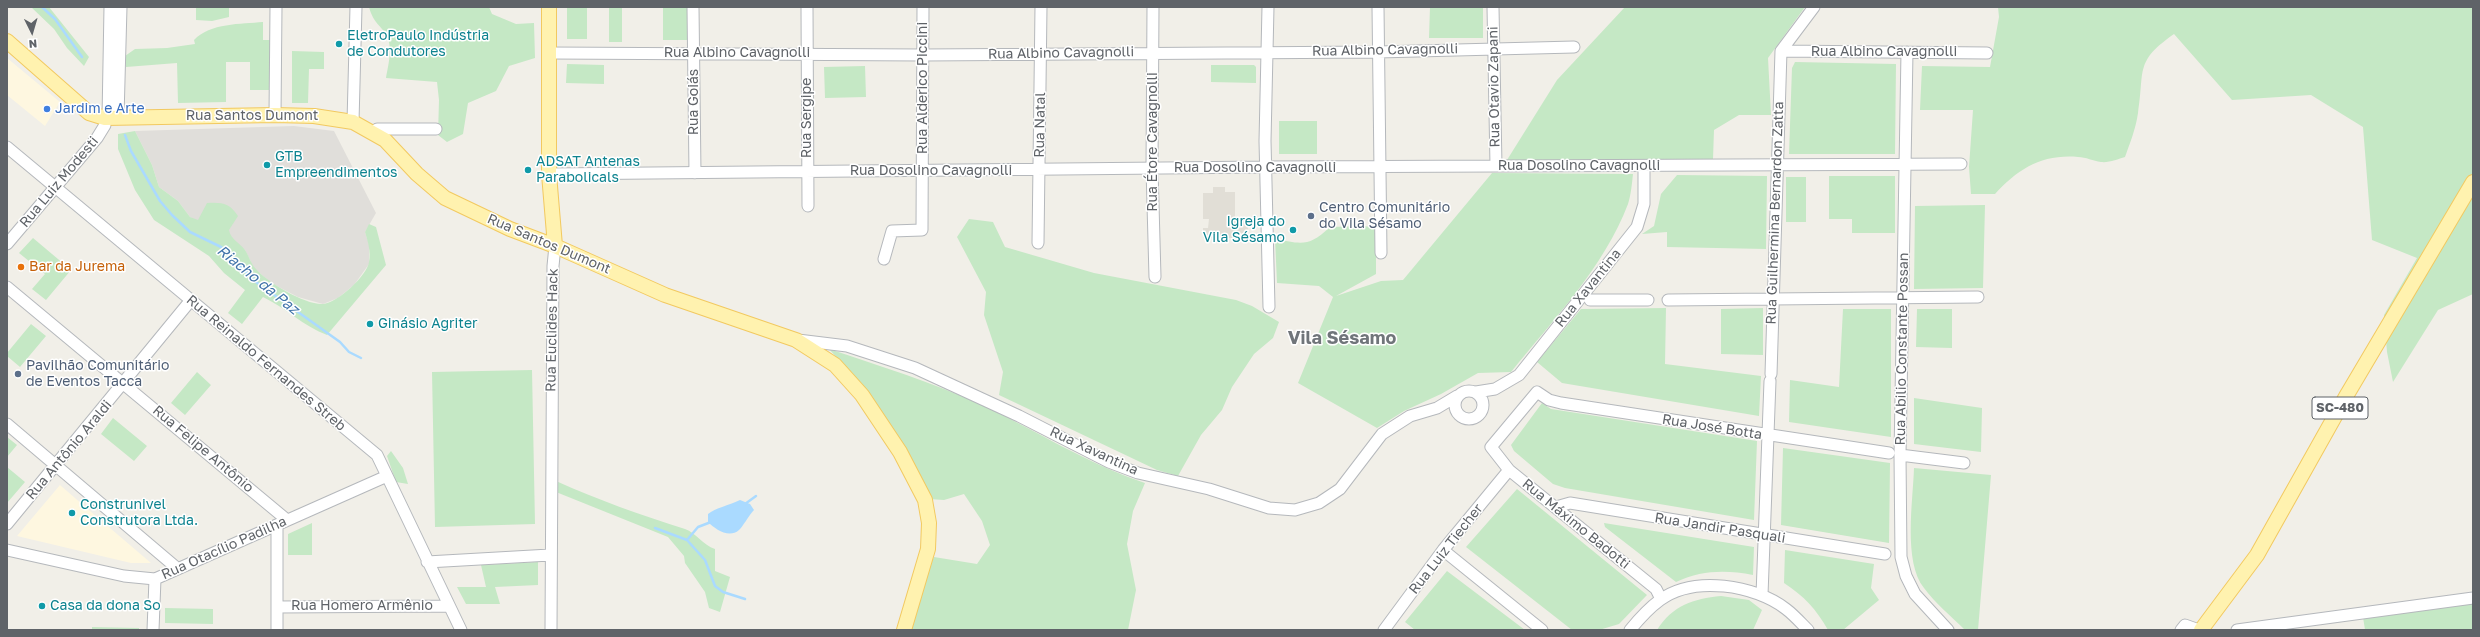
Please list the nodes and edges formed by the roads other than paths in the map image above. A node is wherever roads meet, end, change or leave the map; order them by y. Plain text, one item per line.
1 (110, 7) edge
2 (121, 7) edge
3 (276, 7) edge
4 (356, 7) edge
5 (549, 7) edge
6 (693, 7) edge
7 (807, 7) edge
8 (924, 7) edge
9 (1041, 7) edge
10 (1153, 7) edge
11 (1268, 7) edge
12 (1378, 7) edge
13 (1493, 7) edge
14 (1814, 7) edge
15 (7, 41) edge
16 (1574, 47) dead end
17 (1494, 49) junction
18 (1781, 51) junction
19 (694, 52) junction
20 (1154, 52) junction
21 (1268, 52) junction
22 (1378, 52) junction
23 (1906, 52) junction
24 (549, 53) junction
25 (807, 53) junction
26 (1040, 53) junction
27 (1987, 53) dead end
28 (923, 55) junction
29 (275, 115) junction
30 (110, 118) junction
31 (353, 122) junction
32 (436, 129) dead end
33 (373, 133) junction
34 (7, 147) edge
35 (1905, 164) junction
36 (1961, 164) dead end
37 (1496, 166) junction
38 (1777, 166) junction
39 (1265, 167) junction
40 (1644, 167) junction
41 (1152, 168) junction
42 (1380, 168) junction
43 (923, 170) junction
44 (1039, 170) junction
45 (807, 172) junction
46 (694, 173) junction
47 (549, 174) junction
48 (2473, 182) edge
49 (55, 187) junction
50 (808, 206) dead end
51 (1038, 242) dead end
52 (7, 244) edge
53 (555, 246) junction
54 (1381, 253) dead end
55 (884, 259) dead end
56 (1155, 277) dead end
57 (7, 287) edge
58 (1978, 296) dead end
59 (1902, 297) junction
60 (1772, 298) junction
61 (192, 300) junction
62 (1590, 300) dead end
63 (1648, 300) dead end
64 (1668, 300) dead end
65 (1269, 307) dead end
66 (796, 340) junction
67 (124, 384) junction
68 (1495, 389) junction
69 (1476, 392) junction
70 (1457, 396) junction
71 (1483, 406) junction
72 (1437, 408) junction
73 (1458, 414) junction
74 (7, 424) edge
75 (1768, 436) junction
76 (1492, 447) joint
77 (1895, 454) junction
78 (1964, 463) dead end
79 (57, 466) junction
80 (1509, 470) junction
81 (387, 476) junction
82 (1556, 507) junction
83 (282, 523) junction
84 (7, 524) edge
85 (1764, 535) junction
86 (7, 550) edge
87 (1443, 550) junction
88 (1885, 554) dead end
89 (550, 555) junction
90 (427, 562) junction
91 (178, 568) junction
92 (155, 579) junction
93 (1762, 595) junction
94 (2473, 598) edge
95 (1661, 599) junction
96 (448, 606) junction
97 (277, 607) junction
98 (1386, 629) edge
99 (153, 630) edge
100 (277, 630) edge
101 (461, 630) edge
102 (551, 630) edge
103 (904, 630) edge
104 (1542, 630) edge
105 (1630, 630) edge
106 (1808, 630) edge
107 (1948, 630) edge
108 (2181, 630) edge
109 (2200, 630) edge
110 (2237, 630) edge

1 - 30 street
2 - 30 street
3 - 29 street
4 - 31 street
5 - 24 main road, Rua Euclides Hack
6 - 19 street, Rua Goiás
7 - 25 street, Rua Sergipe
8 - 28 street, Rua Alderico Piccini
9 - 26 street, Rua Natal
10 - 20 street, Rua Étore Cavagnolli
11 - 21 street
12 - 22 street
13 - 17 street, Rua Otavio Zapani
14 - 18 street
15 - 30 main road, Rua Santos Dumont
16 - 17 street, Rua Albino Cavagnolli
17 - 22 street, Rua Albino Cavagnolli
17 - 37 street, Rua Otavio Zapani
18 - 23 street, Rua Albino Cavagnolli
18 - 38 street, Rua Guilhermina Bernardon Zatta
19 - 24 street, Rua Albino Cavagnolli
19 - 25 street, Rua Albino Cavagnolli
19 - 46 street, Rua Goiás
20 - 21 street, Rua Albino Cavagnolli
20 - 26 street, Rua Albino Cavagnolli
20 - 41 street, Rua Étore Cavagnolli
21 - 22 street, Rua Albino Cavagnolli
21 - 39 street
22 - 42 street
23 - 27 street, Rua Albino Cavagnolli
23 - 35 street, Rua Abilio Constante Possan
24 - 47 main road, Rua Euclides Hack
25 - 28 street, Rua Albino Cavagnolli
25 - 45 street, Rua Sergipe
26 - 28 street, Rua Albino Cavagnolli
26 - 44 street, Rua Natal
28 - 43 street, Rua Alderico Piccini
29 - 30 main road, Rua Santos Dumont
29 - 31 main road, Rua Santos Dumont
30 - 49 street, Rua Luiz Modesti
31 - 33 main road, Rua Santos Dumont
32 - 33 street
33 - 53 main road, Rua Santos Dumont
34 - 49 street, Rua Reinaldo Fernandes Streb
35 - 36 street, Rua Dosolino Cavagnolli
35 - 38 street, Rua Dosolino Cavagnolli
35 - 59 street, Rua Abilio Constante Possan
37 - 40 street, Rua Dosolino Cavagnolli
37 - 42 street, Rua Dosolino Cavagnolli
38 - 40 street, Rua Dosolino Cavagnolli
38 - 60 street, Rua Guilhermina Bernardon Zatta
39 - 41 street, Rua Dosolino Cavagnolli
39 - 42 street, Rua Dosolino Cavagnolli
39 - 65 street
40 - 68 street, Rua Xavantina
41 - 44 street, Rua Dosolino Cavagnolli
41 - 56 street, Rua Étore Cavagnolli
42 - 54 street
43 - 44 street, Rua Dosolino Cavagnolli
43 - 45 street, Rua Dosolino Cavagnolli
43 - 55 street, Rua Alderico Piccini
44 - 51 street, Rua Natal
45 - 46 street, Rua Dosolino Cavagnolli
45 - 50 street, Rua Sergipe
46 - 47 street, Rua Dosolino Cavagnolli
47 - 53 main road, Rua Euclides Hack
48 - 109 main road, SC-480
49 - 52 street, Rua Luiz Modesti
49 - 61 street, Rua Reinaldo Fernandes Streb
53 - 66 main road, Rua Santos Dumont
53 - 89 street, Rua Euclides Hack
57 - 67 street, Rua Felipe Antônio
58 - 59 street
59 - 60 street
59 - 77 street, Rua Abilio Constante Possan
60 - 64 street
60 - 75 street, Rua Guilhermina Bernardon Zatta
61 - 67 street, Rua Antônio Araldi
61 - 81 street, Rua Reinaldo Fernandes Streb
62 - 63 street
66 - 72 street, Rua Xavantina
66 - 103 main road, Rua Santos Dumont
67 - 79 street, Rua Antônio Araldi
67 - 83 street, Rua Felipe Antônio
68 - 69 street
68 - 71 street
69 - 70 street
69 - 71 street
70 - 72 street, Rua Xavantina
70 - 73 street
71 - 73 street
72 - 73 street
74 - 79 street
75 - 76 street, Rua José Botta
75 - 77 street, Rua José Botta
75 - 85 street, Rua Guilhermina Bernardon Zatta
76 - 80 street, Rua Máximo Badotti
77 - 78 street, Rua José Botta
77 - 107 street, Rua Abilio Constante Possan
79 - 84 street, Rua Antônio Araldi
79 - 91 street
80 - 82 street, Rua Máximo Badotti
80 - 87 street, Rua Luiz Tiecher
81 - 83 street, Rua Otacílio Padilha
81 - 90 street, Rua Reinaldo Fernandes Streb
82 - 85 street, Rua Jandir Pasquali
82 - 95 street, Rua Máximo Badotti
83 - 91 street, Rua Otacílio Padilha
83 - 97 street
85 - 88 street, Rua Jandir Pasquali
85 - 93 street, Rua Guilhermina Bernardon Zatta
86 - 92 street, Rua Otacílio Padilha
87 - 98 street, Rua Luiz Tiecher
87 - 104 street
89 - 90 street
89 - 102 street, Rua Euclides Hack
90 - 96 street, Rua Reinaldo Fernandes Streb
91 - 92 street, Rua Otacílio Padilha
92 - 99 street
93 - 95 street
93 - 106 street
94 - 110 street
95 - 105 street
96 - 97 street, Rua Homero Armênio
96 - 101 street, Rua Reinaldo Fernandes Streb
97 - 100 street
108 - 109 street

